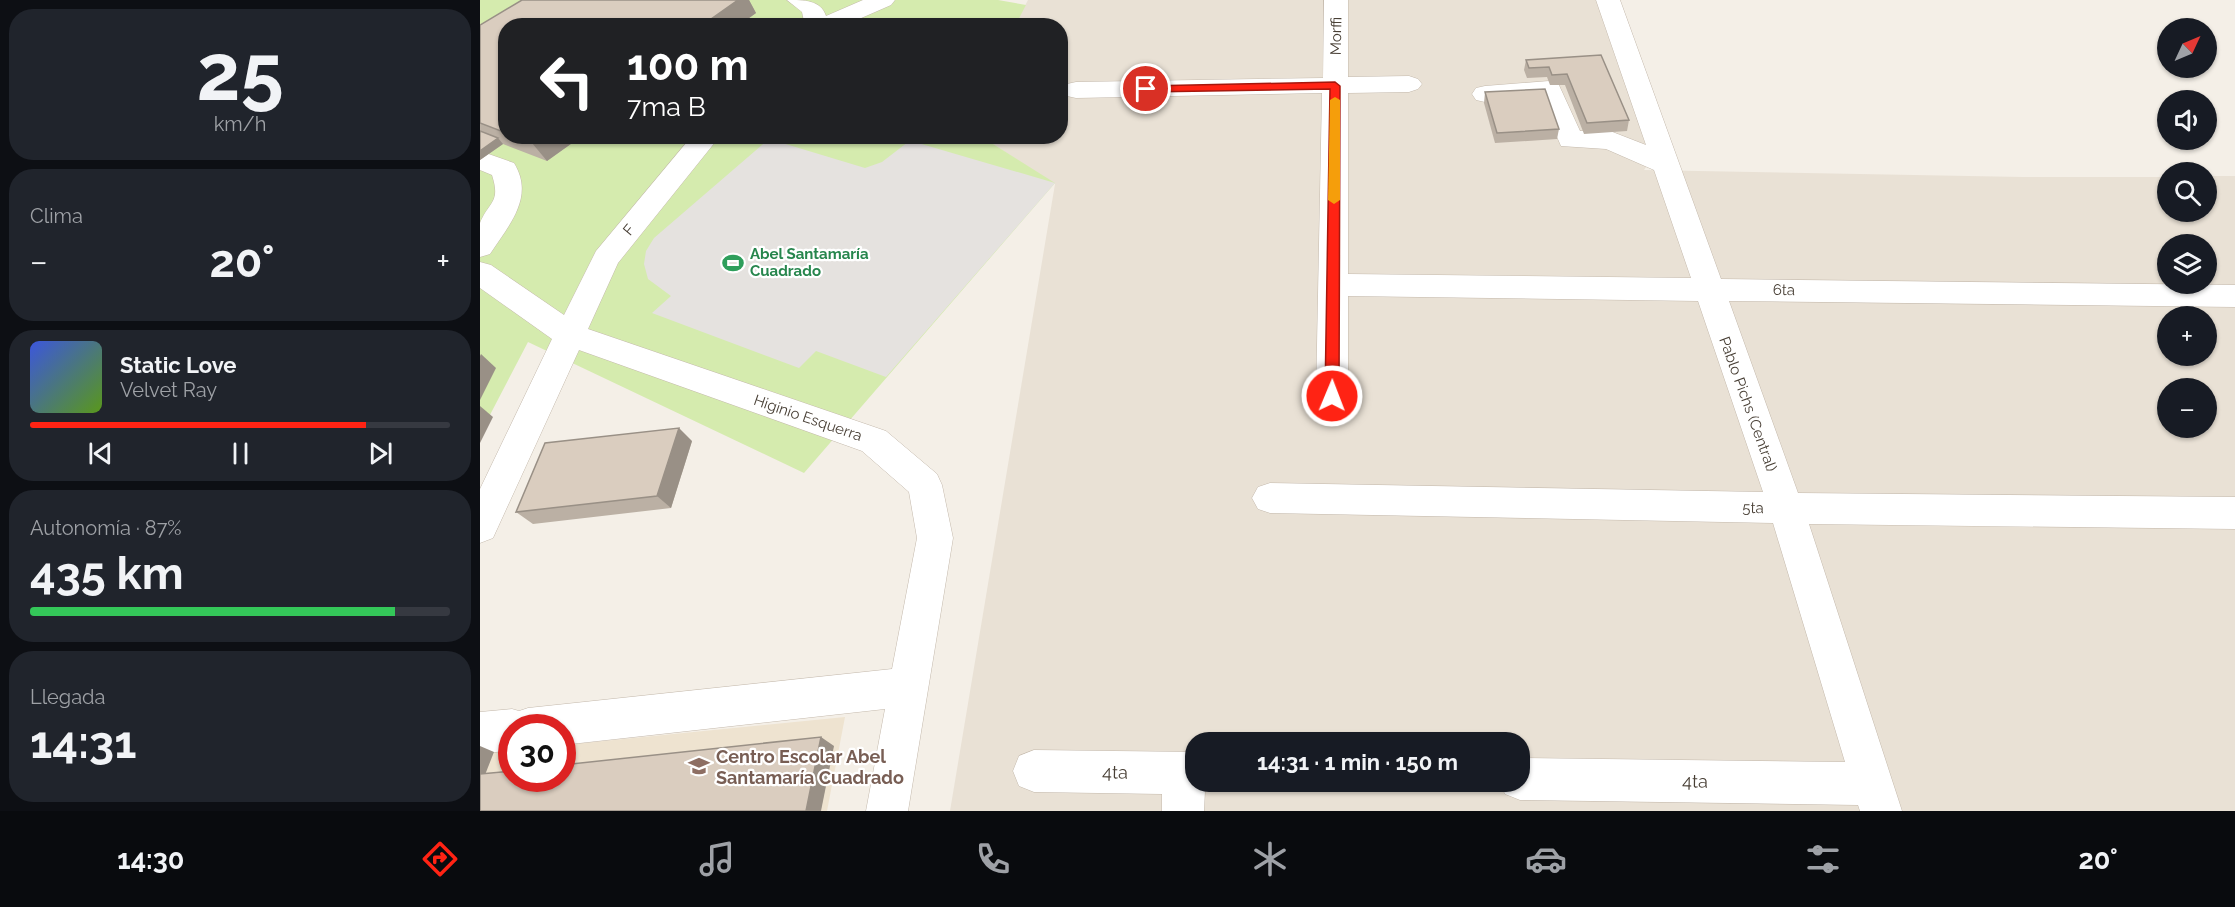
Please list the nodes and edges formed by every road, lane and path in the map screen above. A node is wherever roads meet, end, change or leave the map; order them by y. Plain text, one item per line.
1 (800, 0) edge
2 (883, 0) edge
3 (1336, 0) edge
4 (1608, 0) edge
5 (815, 18) edge
6 (841, 18) edge
7 (1409, 84) dead end
8 (1335, 86) junction
9 (1076, 90) dead end
10 (1485, 94) edge
11 (700, 144) edge
12 (480, 160) edge
13 (1667, 165) junction
14 (480, 247) edge
15 (480, 273) edge
16 (1333, 285) junction
17 (1707, 289) junction
18 (2235, 296) edge
19 (570, 335) junction
20 (1332, 396) dead end
21 (1270, 498) dead end
22 (1786, 508) junction
23 (2235, 513) edge
24 (480, 527) edge
25 (909, 687) junction
26 (576, 723) edge
27 (498, 731) edge
28 (480, 733) edge
29 (1034, 771) dead end
30 (1530, 780) edge
31 (1185, 786) edge
32 (1876, 798) edge
33 (887, 811) edge

1 - 5 street
2 - 6 street
3 - 8 street, Morffi
4 - 13 street, Pablo Pichs (Central)
7 - 8 street
8 - 9 street
8 - 16 street, Morffi
10 - 13 street
11 - 19 street, F
12 - 14 street
13 - 17 street, Pablo Pichs (Central)
15 - 19 street, Higinio Esquerra
16 - 17 street, 6ta
16 - 20 street, Morffi
17 - 18 street, 6ta
17 - 22 street, Pablo Pichs (Central)
19 - 24 street, F
19 - 25 street, Higinio Esquerra
21 - 22 street, 5ta
22 - 23 street, 5ta
22 - 32 street, Pablo Pichs (Central)
25 - 26 street
25 - 33 street, Higinio Esquerra
27 - 28 street
29 - 31 street, 4ta
30 - 32 street, 4ta

